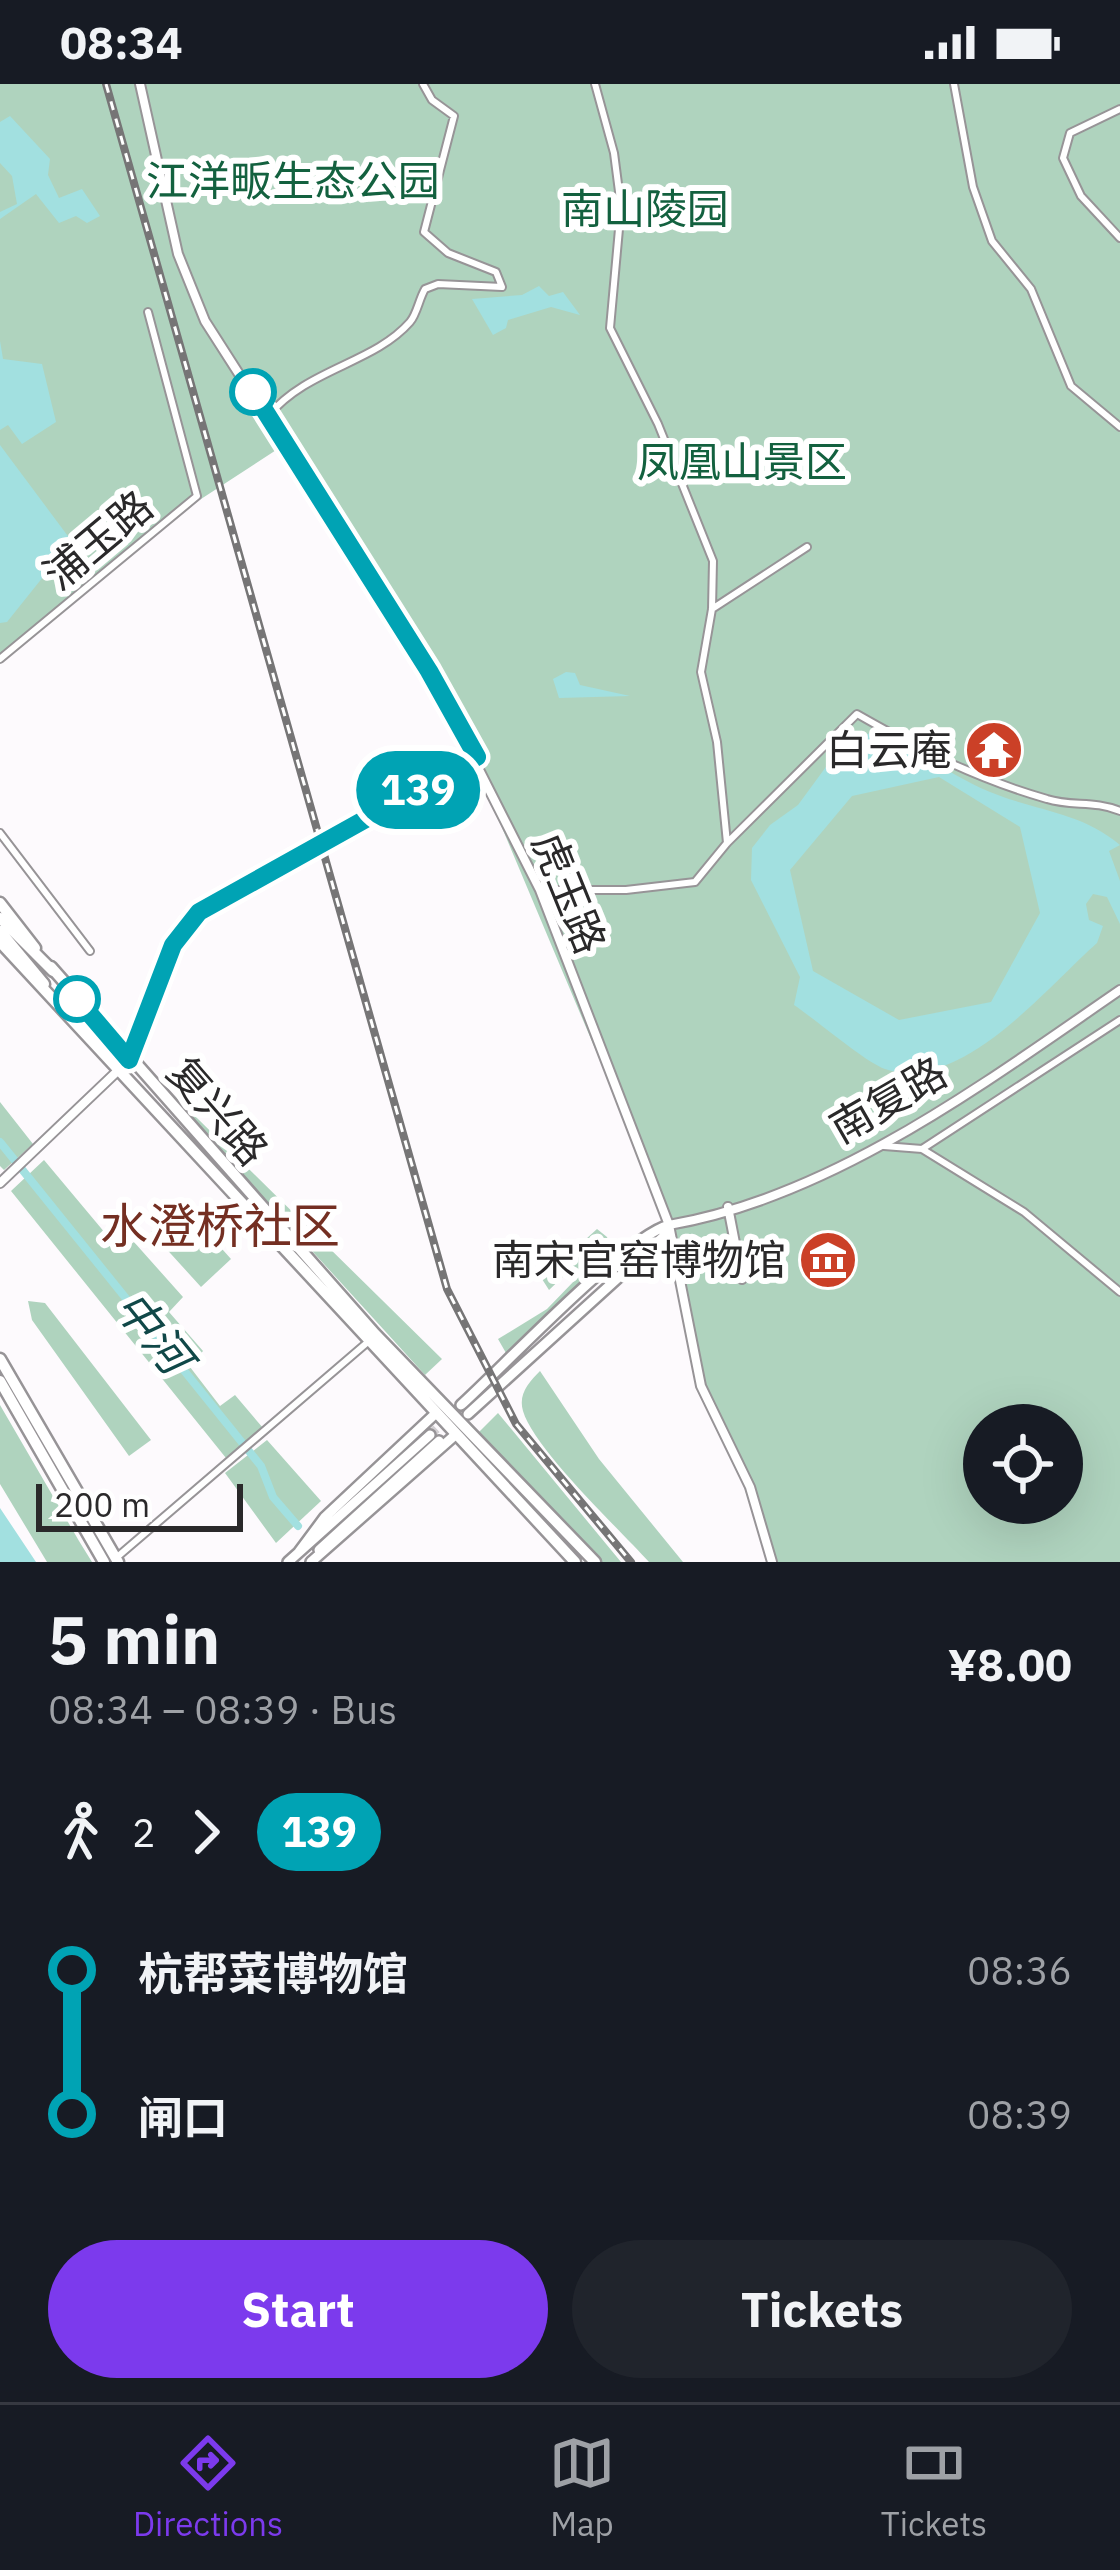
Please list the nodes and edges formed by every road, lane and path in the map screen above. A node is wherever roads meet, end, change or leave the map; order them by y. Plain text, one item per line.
1 (143, 84) edge
2 (423, 84) edge
3 (595, 84) edge
4 (954, 84) edge
5 (1120, 109) edge
6 (1120, 238) edge
7 (148, 312) dead end
8 (268, 416) junction
9 (1120, 427) edge
10 (807, 547) dead end
11 (712, 609) junction
12 (0, 659) edge
13 (477, 757) junction
14 (1120, 811) edge
15 (0, 833) edge
16 (727, 843) junction
17 (540, 890) junction
18 (0, 903) edge
19 (0, 918) edge
20 (0, 931) edge
21 (0, 942) edge
22 (89, 951) dead end
23 (53, 970) junction
24 (44, 985) junction
25 (1120, 990) edge
26 (1120, 1020) edge
27 (124, 1064) junction
28 (884, 1146) junction
29 (922, 1149) junction
30 (0, 1183) edge
31 (728, 1207) junction
32 (669, 1225) junction
33 (742, 1279) dead end
34 (1120, 1292) edge
35 (371, 1338) junction
36 (0, 1359) edge
37 (0, 1381) edge
38 (465, 1409) tunnel mouth
39 (434, 1415) junction
40 (454, 1436) junction
41 (299, 1552) junction
42 (113, 1561) edge
43 (288, 1562) edge
44 (309, 1562) edge
45 (575, 1562) edge
46 (595, 1562) edge
47 (772, 1562) edge

1 - 8 street, 虎玉路
2 - 8 street
3 - 11 street
4 - 9 street
5 - 6 street
7 - 12 street, 浦玉路
8 - 13 street, 虎玉路
10 - 11 street
11 - 16 street
13 - 17 street, 虎玉路
13 - 27 street
14 - 16 street
15 - 22 street
16 - 17 street
17 - 32 street, 虎玉路
18 - 23 main road, 复兴路
19 - 23 main road
20 - 24 main road
21 - 24 main road, 复兴路
23 - 27 main road, 复兴路
24 - 27 main road, 复兴路
25 - 28 street, 南复路
26 - 29 street
27 - 30 street
27 - 35 main road, 复兴路
28 - 29 street
28 - 31 street, 南复路
29 - 34 street
31 - 32 street, 南复路
31 - 33 street
32 - 38 main road, 南复路
32 - 47 street, 虎玉路
35 - 39 main road, 复兴路
35 - 42 street
35 - 46 main road, 复兴路
36 - 42 main road
37 - 42 main road
39 - 40 main road, 复兴路
39 - 41 main road
40 - 44 main road
40 - 45 main road, 复兴路
41 - 43 main road
41 - 44 main road

